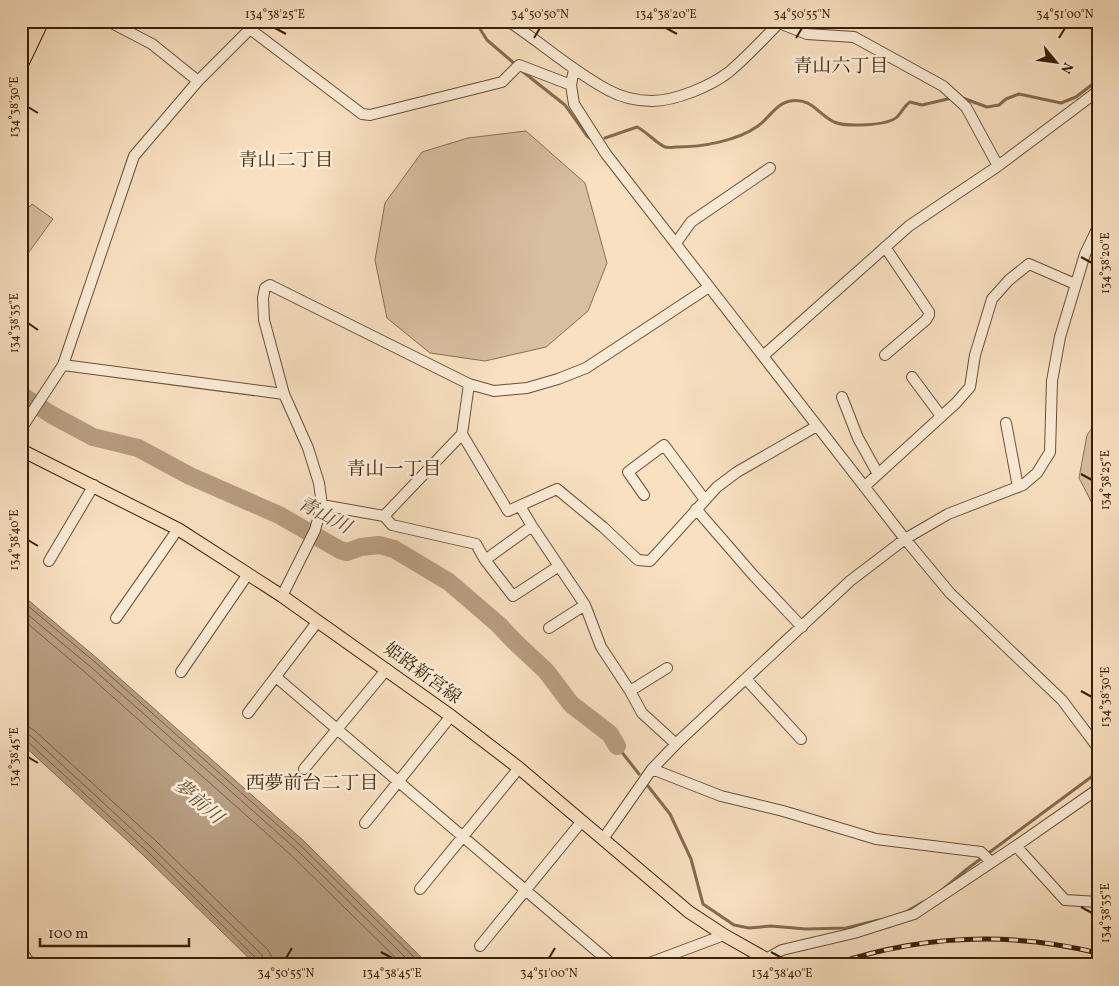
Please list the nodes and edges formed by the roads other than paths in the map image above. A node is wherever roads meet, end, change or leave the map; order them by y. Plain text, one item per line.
1 (41, 21) edge
2 (108, 21) edge
3 (258, 21) edge
4 (508, 21) edge
5 (780, 22) edge
6 (250, 29) junction
7 (21, 63) edge
8 (574, 70) junction
9 (198, 81) junction
10 (571, 85) junction
11 (1098, 91) edge
12 (998, 166) junction
13 (770, 168) dead end
14 (1098, 227) edge
15 (676, 243) junction
16 (885, 247) junction
17 (1075, 284) junction
18 (709, 287) junction
19 (885, 354) dead end
20 (763, 356) junction
21 (63, 365) junction
22 (912, 377) dead end
23 (469, 384) junction
24 (284, 394) junction
25 (842, 397) dead end
26 (941, 416) junction
27 (1006, 423) dead end
28 (817, 426) junction
29 (21, 429) edge
30 (462, 434) junction
31 (21, 450) edge
32 (878, 474) junction
33 (94, 485) junction
34 (865, 486) junction
35 (1018, 487) junction
36 (644, 495) dead end
37 (705, 500) junction
38 (322, 505) junction
39 (520, 506) junction
40 (696, 509) junction
41 (384, 516) junction
42 (532, 526) junction
43 (178, 529) junction
44 (905, 538) junction
45 (485, 560) junction
46 (49, 561) dead end
47 (559, 566) junction
48 (248, 574) junction
49 (282, 596) junction
50 (585, 605) junction
51 (116, 618) dead end
52 (318, 621) junction
53 (802, 627) junction
54 (549, 628) dead end
55 (667, 668) dead end
56 (387, 669) junction
57 (181, 672) dead end
58 (276, 677) junction
59 (746, 678) junction
60 (630, 691) junction
61 (248, 713) dead end
62 (451, 716) junction
63 (336, 730) junction
64 (801, 739) dead end
65 (676, 744) junction
66 (1098, 748) edge
67 (519, 768) junction
68 (304, 769) dead end
69 (652, 769) junction
70 (399, 781) junction
71 (1098, 789) edge
72 (582, 821) junction
73 (365, 824) dead end
74 (464, 836) junction
75 (603, 839) junction
76 (1016, 846) junction
77 (991, 862) junction
78 (420, 889) dead end
79 (526, 890) junction
80 (1098, 902) edge
81 (724, 935) junction
82 (480, 946) dead end
83 (21, 950) edge
84 (772, 962) edge
85 (21, 964) edge
86 (26, 965) edge
87 (31, 965) edge
88 (613, 965) edge
89 (644, 965) edge

1 - 7 highway
2 - 9 street
3 - 6 street
4 - 8 street
5 - 8 street
5 - 12 street
6 - 9 street
6 - 10 street
8 - 10 street
9 - 21 street
10 - 15 street
11 - 12 street
12 - 16 street
13 - 15 street
14 - 17 street
15 - 18 street
16 - 19 street
16 - 20 street
17 - 26 street
17 - 35 street
18 - 20 street
18 - 23 street
20 - 28 street
21 - 24 street
21 - 29 street
22 - 26 street
23 - 24 street
23 - 30 street
24 - 38 street
25 - 32 street
26 - 32 street
27 - 35 street
28 - 34 street
28 - 37 street
30 - 39 street
30 - 41 street
31 - 33 main road, 姫路新宮線
32 - 34 street
33 - 43 main road, 姫路新宮線
33 - 46 street
34 - 44 street
35 - 44 street
36 - 37 street
37 - 40 street
38 - 41 street
38 - 49 street
39 - 40 street
39 - 42 street
40 - 53 street
41 - 45 street
42 - 45 street
42 - 47 street
43 - 48 main road, 姫路新宮線
43 - 51 street
44 - 53 street
44 - 66 street
45 - 47 street
47 - 50 street
48 - 49 main road, 姫路新宮線
48 - 57 street
49 - 52 main road, 姫路新宮線
50 - 54 street
50 - 60 street
52 - 56 main road, 姫路新宮線
52 - 58 street
53 - 59 street
55 - 60 street
56 - 62 main road, 姫路新宮線
56 - 63 street
58 - 61 street
58 - 63 street
59 - 64 street
59 - 65 street
60 - 65 street
62 - 67 main road, 姫路新宮線
62 - 70 street
63 - 68 street
63 - 70 street
65 - 69 street
67 - 72 main road, 姫路新宮線
67 - 74 street
69 - 75 street
69 - 77 street
70 - 73 street
70 - 74 street
71 - 76 street
72 - 75 main road, 姫路新宮線
72 - 79 street
74 - 78 street
74 - 79 street
75 - 81 main road, 姫路新宮線
76 - 77 street
76 - 80 street
77 - 84 street
79 - 82 street
79 - 88 street
81 - 84 main road, 姫路新宮線
81 - 89 street
83 - 87 street
85 - 86 street

